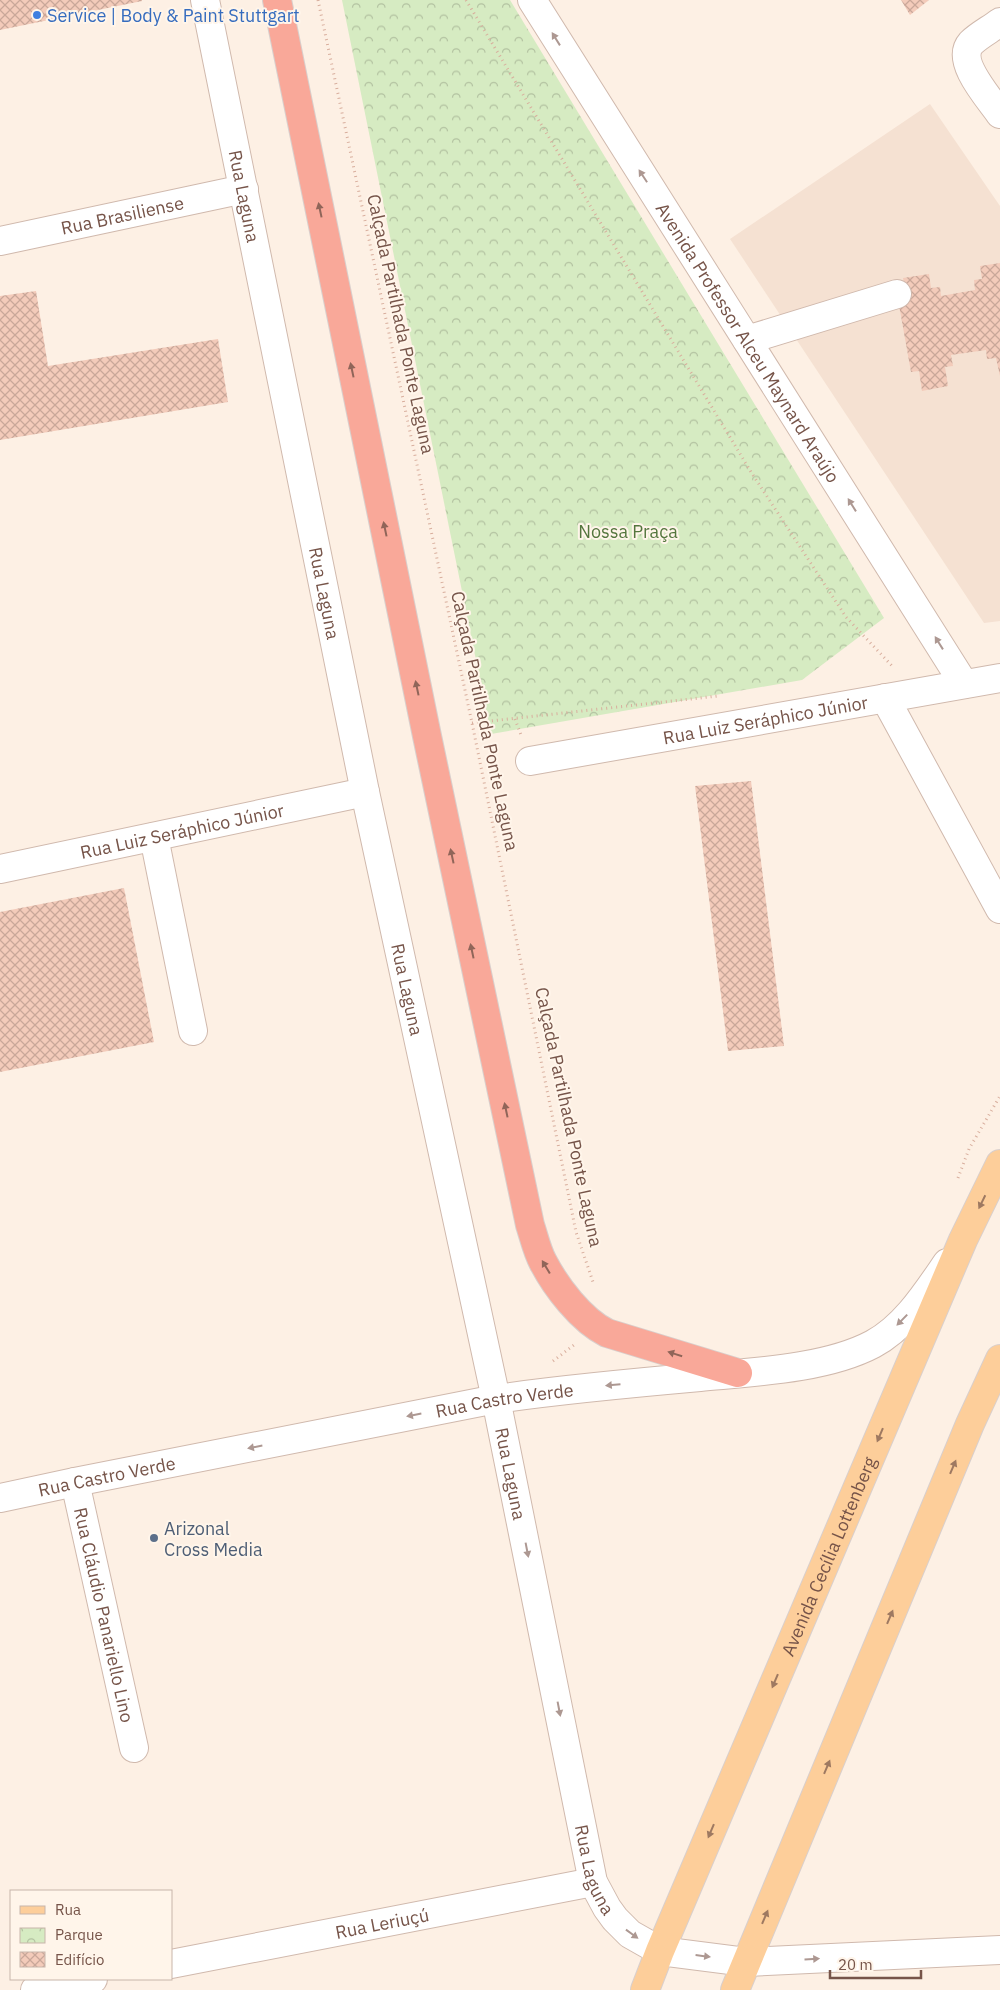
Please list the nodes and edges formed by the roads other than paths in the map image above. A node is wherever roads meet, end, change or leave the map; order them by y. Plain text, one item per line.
1 (205, 0) edge
2 (277, 0) edge
3 (532, 0) edge
4 (1000, 22) edge
5 (1000, 114) edge
6 (244, 189) junction
7 (0, 241) edge
8 (897, 294) dead end
9 (747, 340) junction
10 (1000, 678) edge
11 (964, 684) junction
12 (885, 698) junction
13 (530, 761) dead end
14 (365, 792) junction
15 (154, 837) junction
16 (0, 869) edge
17 (1000, 909) edge
18 (193, 1031) dead end
19 (1000, 1164) edge
20 (963, 1240) junction
21 (1000, 1359) edge
22 (738, 1374) junction
23 (496, 1399) junction
24 (75, 1482) junction
25 (0, 1498) edge
26 (134, 1748) dead end
27 (593, 1882) junction
28 (1000, 1950) edge
29 (660, 1951) junction
30 (746, 1962) junction
31 (172, 1964) edge
32 (88, 1980) edge
33 (35, 1990) edge
34 (645, 1990) edge
35 (735, 1990) edge

1 - 6 street, Rua Laguna
22 -> 2 highway
9 -> 3 street, Avenida Professor Alceu Maynard Araújo
4 - 5 street
6 - 7 street, Rua Brasiliense
6 - 14 street, Rua Laguna
8 - 9 street
11 -> 9 street, Avenida Professor Alceu Maynard Araújo
10 - 11 street, Rua Luiz Seráphico Júnior
11 - 12 street, Rua Luiz Seráphico Júnior
12 - 13 street, Rua Luiz Seráphico Júnior
12 - 17 street
14 - 15 street, Rua Luiz Seráphico Júnior
14 - 23 street, Rua Laguna
15 - 16 street, Rua Luiz Seráphico Júnior
15 - 18 street
19 -> 20 main road, Avenida Cecília Lottenberg
20 -> 22 street, Rua Castro Verde
20 -> 29 main road, Avenida Cecília Lottenberg
30 -> 21 main road
22 -> 23 street, Rua Castro Verde
23 -> 24 street, Rua Castro Verde
23 -> 27 street, Rua Laguna
24 - 25 street, Rua Castro Verde
24 - 26 street, Rua Cláudio Panariello Lino
27 -> 29 street, Rua Laguna
27 - 31 street, Rua Leriuçú
30 -> 28 street
29 -> 30 street
29 - 34 main road, Avenida Cecília Lottenberg
30 - 35 main road
32 - 33 street

